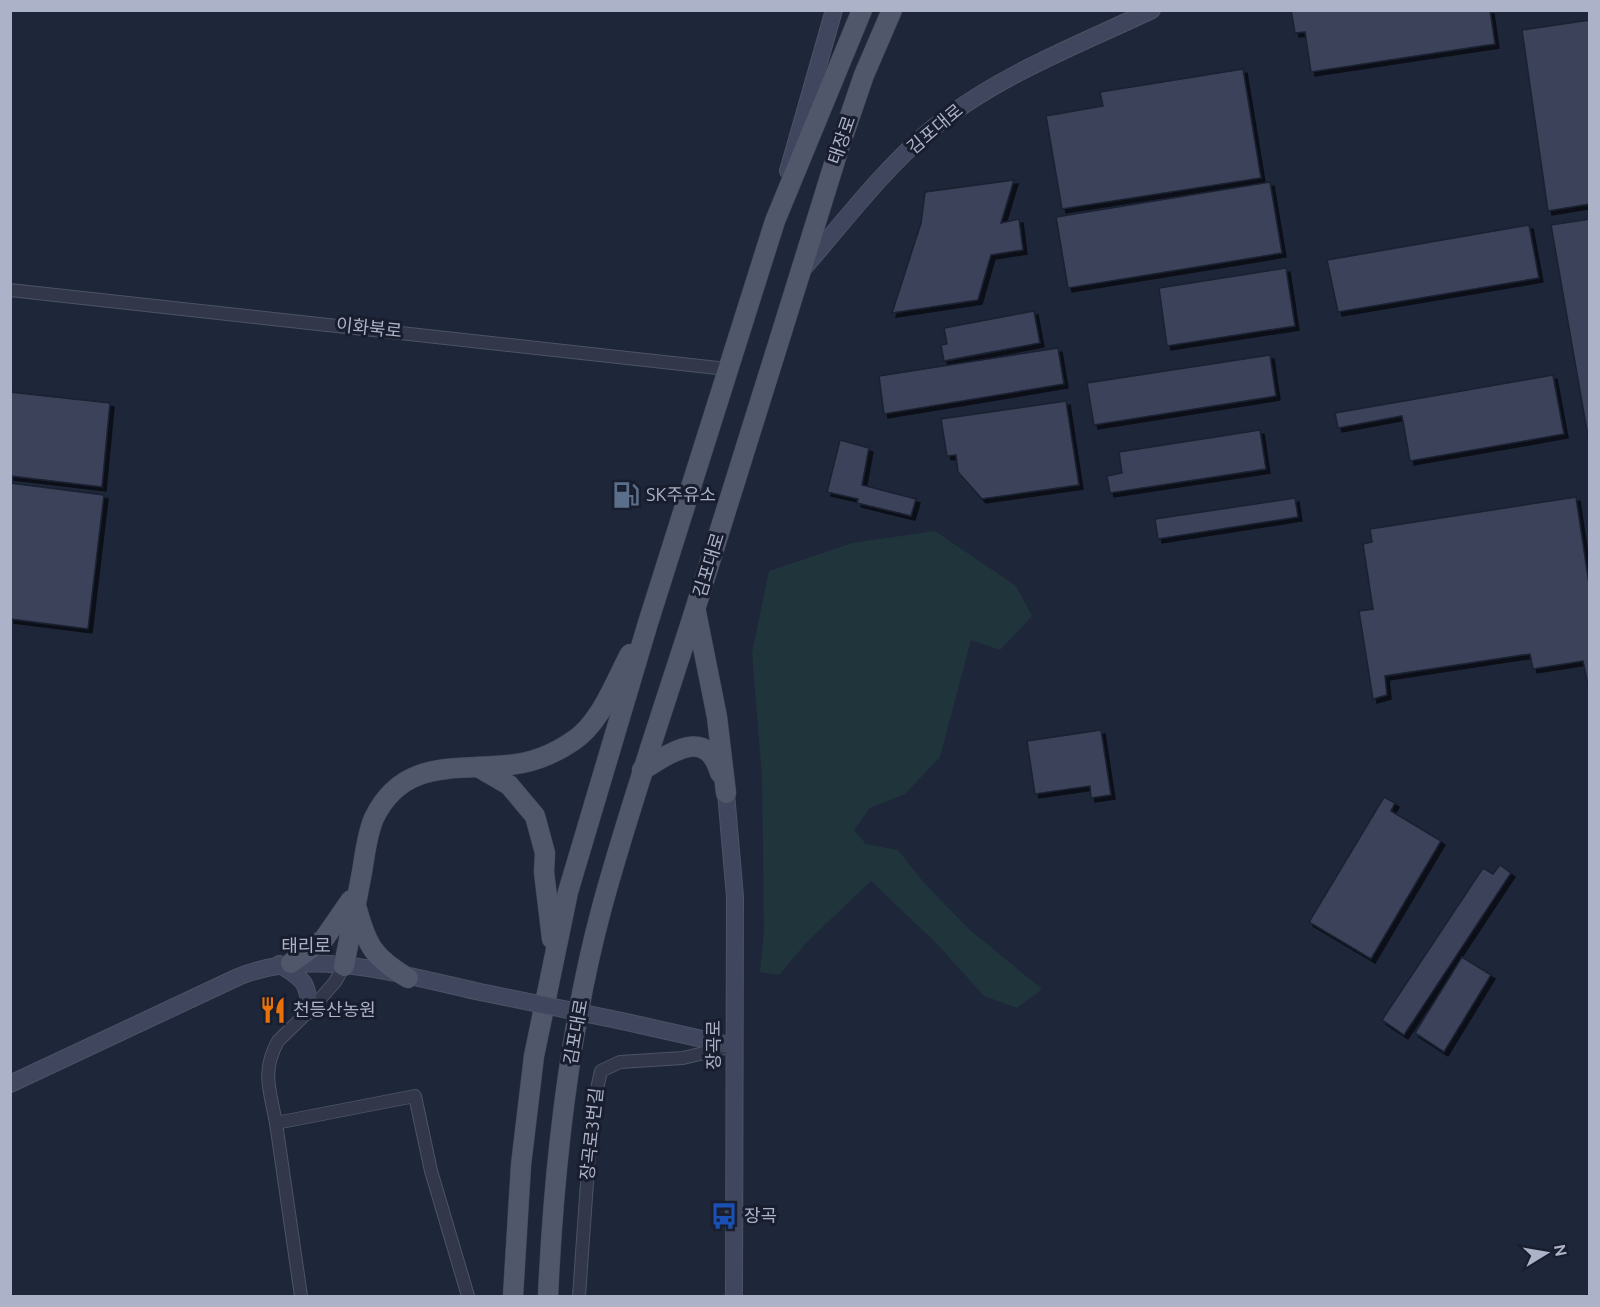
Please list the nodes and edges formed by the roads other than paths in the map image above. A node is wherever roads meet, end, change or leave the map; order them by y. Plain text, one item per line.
1 (834, 10) edge
2 (862, 10) edge
3 (892, 10) edge
4 (1152, 10) edge
5 (776, 221) junction
6 (800, 273) junction
7 (10, 290) edge
8 (727, 369) junction
9 (695, 609) junction
10 (648, 623) junction
11 (478, 767) junction
12 (642, 770) junction
13 (726, 793) junction
14 (357, 896) junction
15 (554, 952) junction
16 (285, 963) junction
17 (344, 966) junction
18 (408, 978) junction
19 (309, 1011) junction
20 (733, 1046) junction
21 (10, 1084) edge
22 (276, 1123) junction
23 (301, 1296) edge
24 (468, 1296) edge
25 (513, 1296) edge
26 (548, 1296) edge
27 (579, 1296) edge
28 (734, 1296) edge

1 - 5 street, 김포대로
2 - 5 main road, 태장로
3 - 6 main road, 태장로
4 - 6 street, 김포대로
5 - 8 main road, 김포대로
6 - 9 main road, 김포대로
7 - 8 street, 이화북로
8 - 10 main road, 김포대로
9 - 12 main road, 김포대로
9 - 13 main road
10 - 11 main road
10 - 15 main road, 김포대로
11 - 14 main road
11 - 15 main road
12 - 13 main road
12 - 26 main road, 김포대로
13 - 20 street, 장곡로
14 - 16 main road
14 - 17 main road
14 - 18 main road
15 - 25 main road, 김포대로
16 - 17 street, 태리로
16 - 19 street
16 - 21 street, 태리로
17 - 18 street
17 - 19 street, 태리로
18 - 20 street, bridge
19 - 22 street, 태리로
20 - 27 street, 장곡로3번길
20 - 28 street, 장곡로
22 - 23 street, 태리로
22 - 24 street

